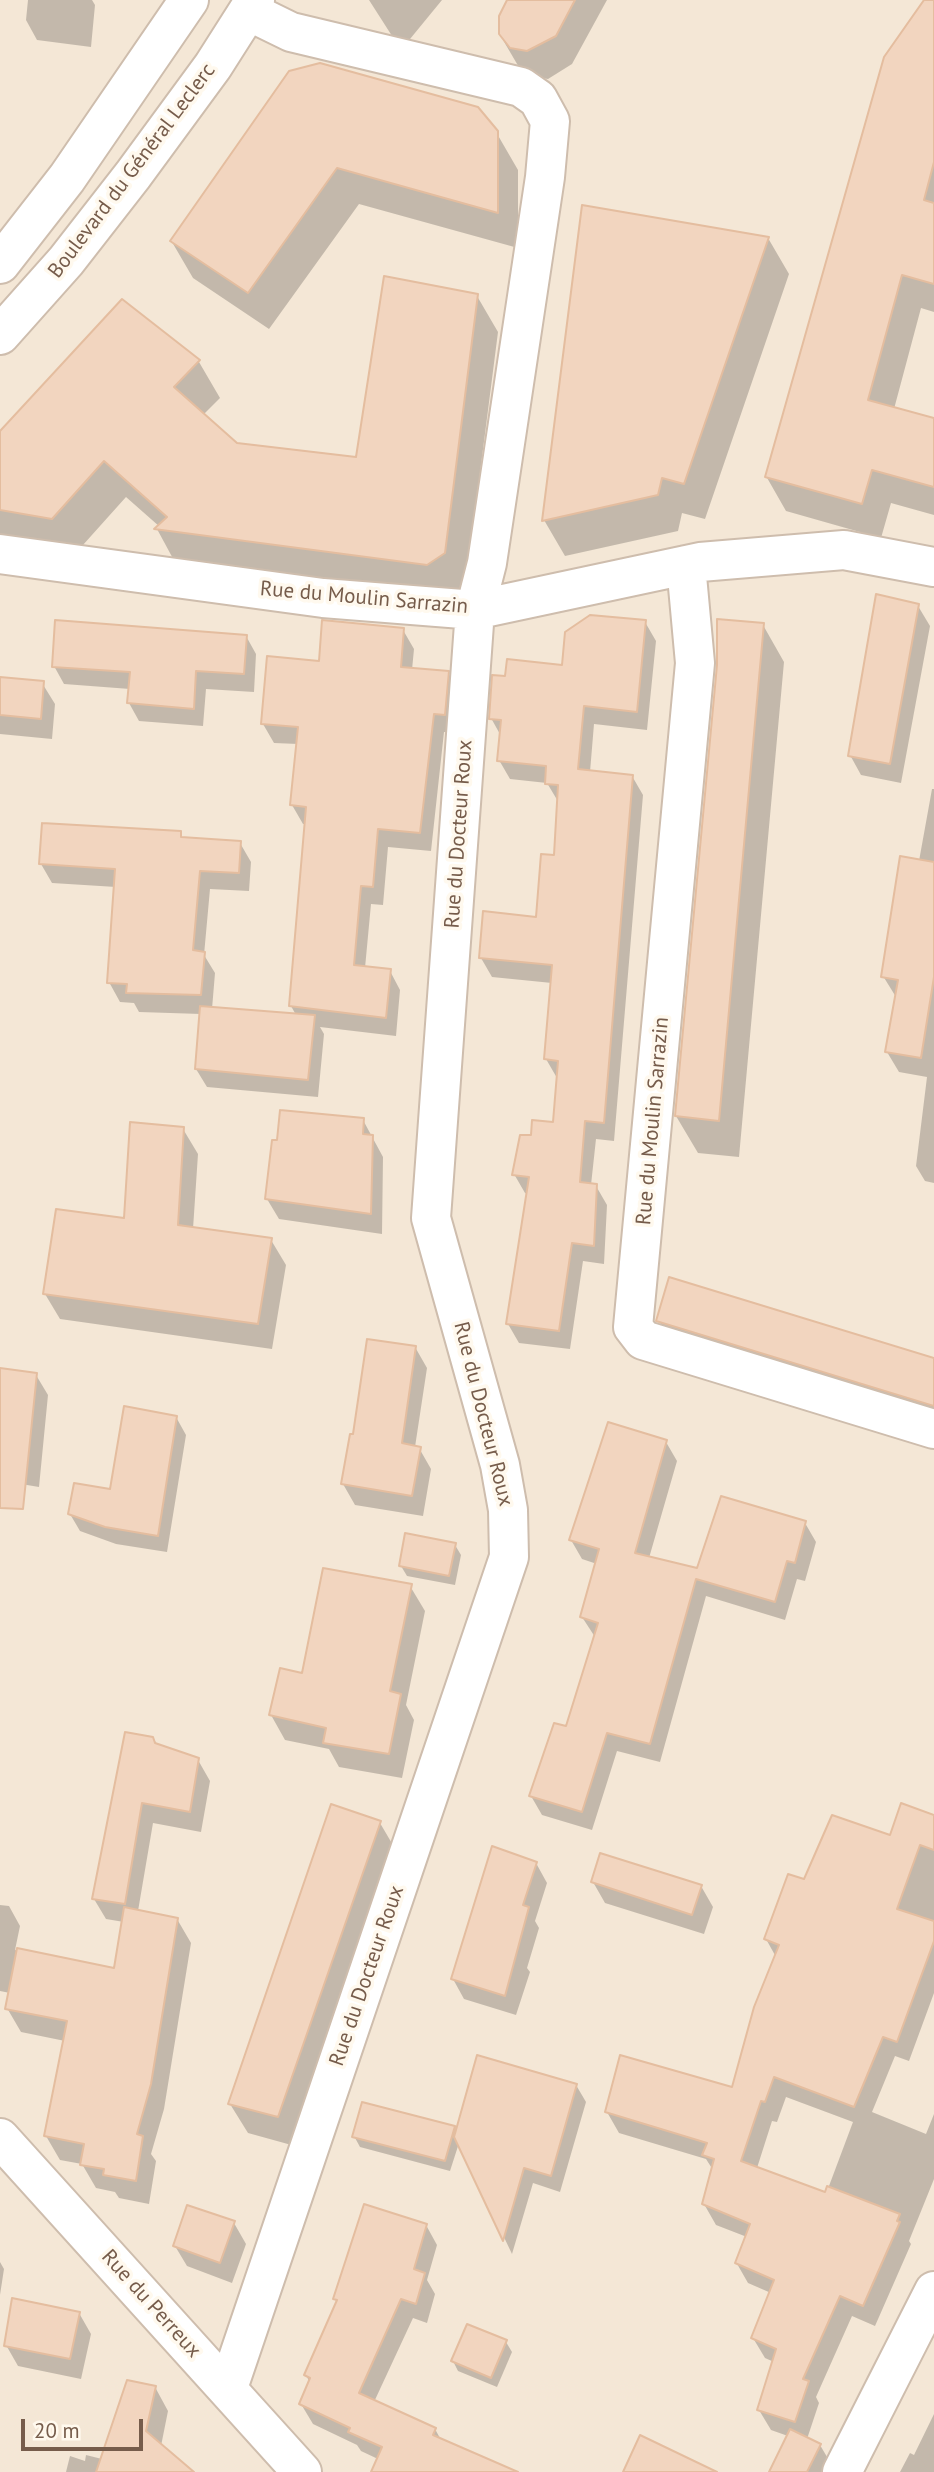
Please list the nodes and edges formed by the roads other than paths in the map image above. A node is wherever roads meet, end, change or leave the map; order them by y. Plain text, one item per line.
1 (189, 0) edge
2 (251, 6) edge
3 (0, 264) edge
4 (0, 335) edge
5 (0, 554) edge
6 (934, 567) edge
7 (687, 581) junction
8 (475, 610) junction
9 (934, 1429) edge
10 (0, 2138) edge
11 (934, 2291) edge
12 (228, 2388) junction
13 (302, 2472) edge
14 (842, 2472) edge

1 - 3 street
2 - 4 street, Boulevard du Général Leclerc
2 - 8 street, Rue du Docteur Roux
5 - 8 street, Rue du Moulin Sarrazin
6 - 7 street, Rue du Moulin Sarrazin
7 - 8 street, Rue du Moulin Sarrazin
7 - 9 street, Rue du Moulin Sarrazin
8 - 12 street, Rue du Docteur Roux
10 - 12 street, Rue du Perreux
11 - 14 street
12 - 13 street, Rue du Perreux

